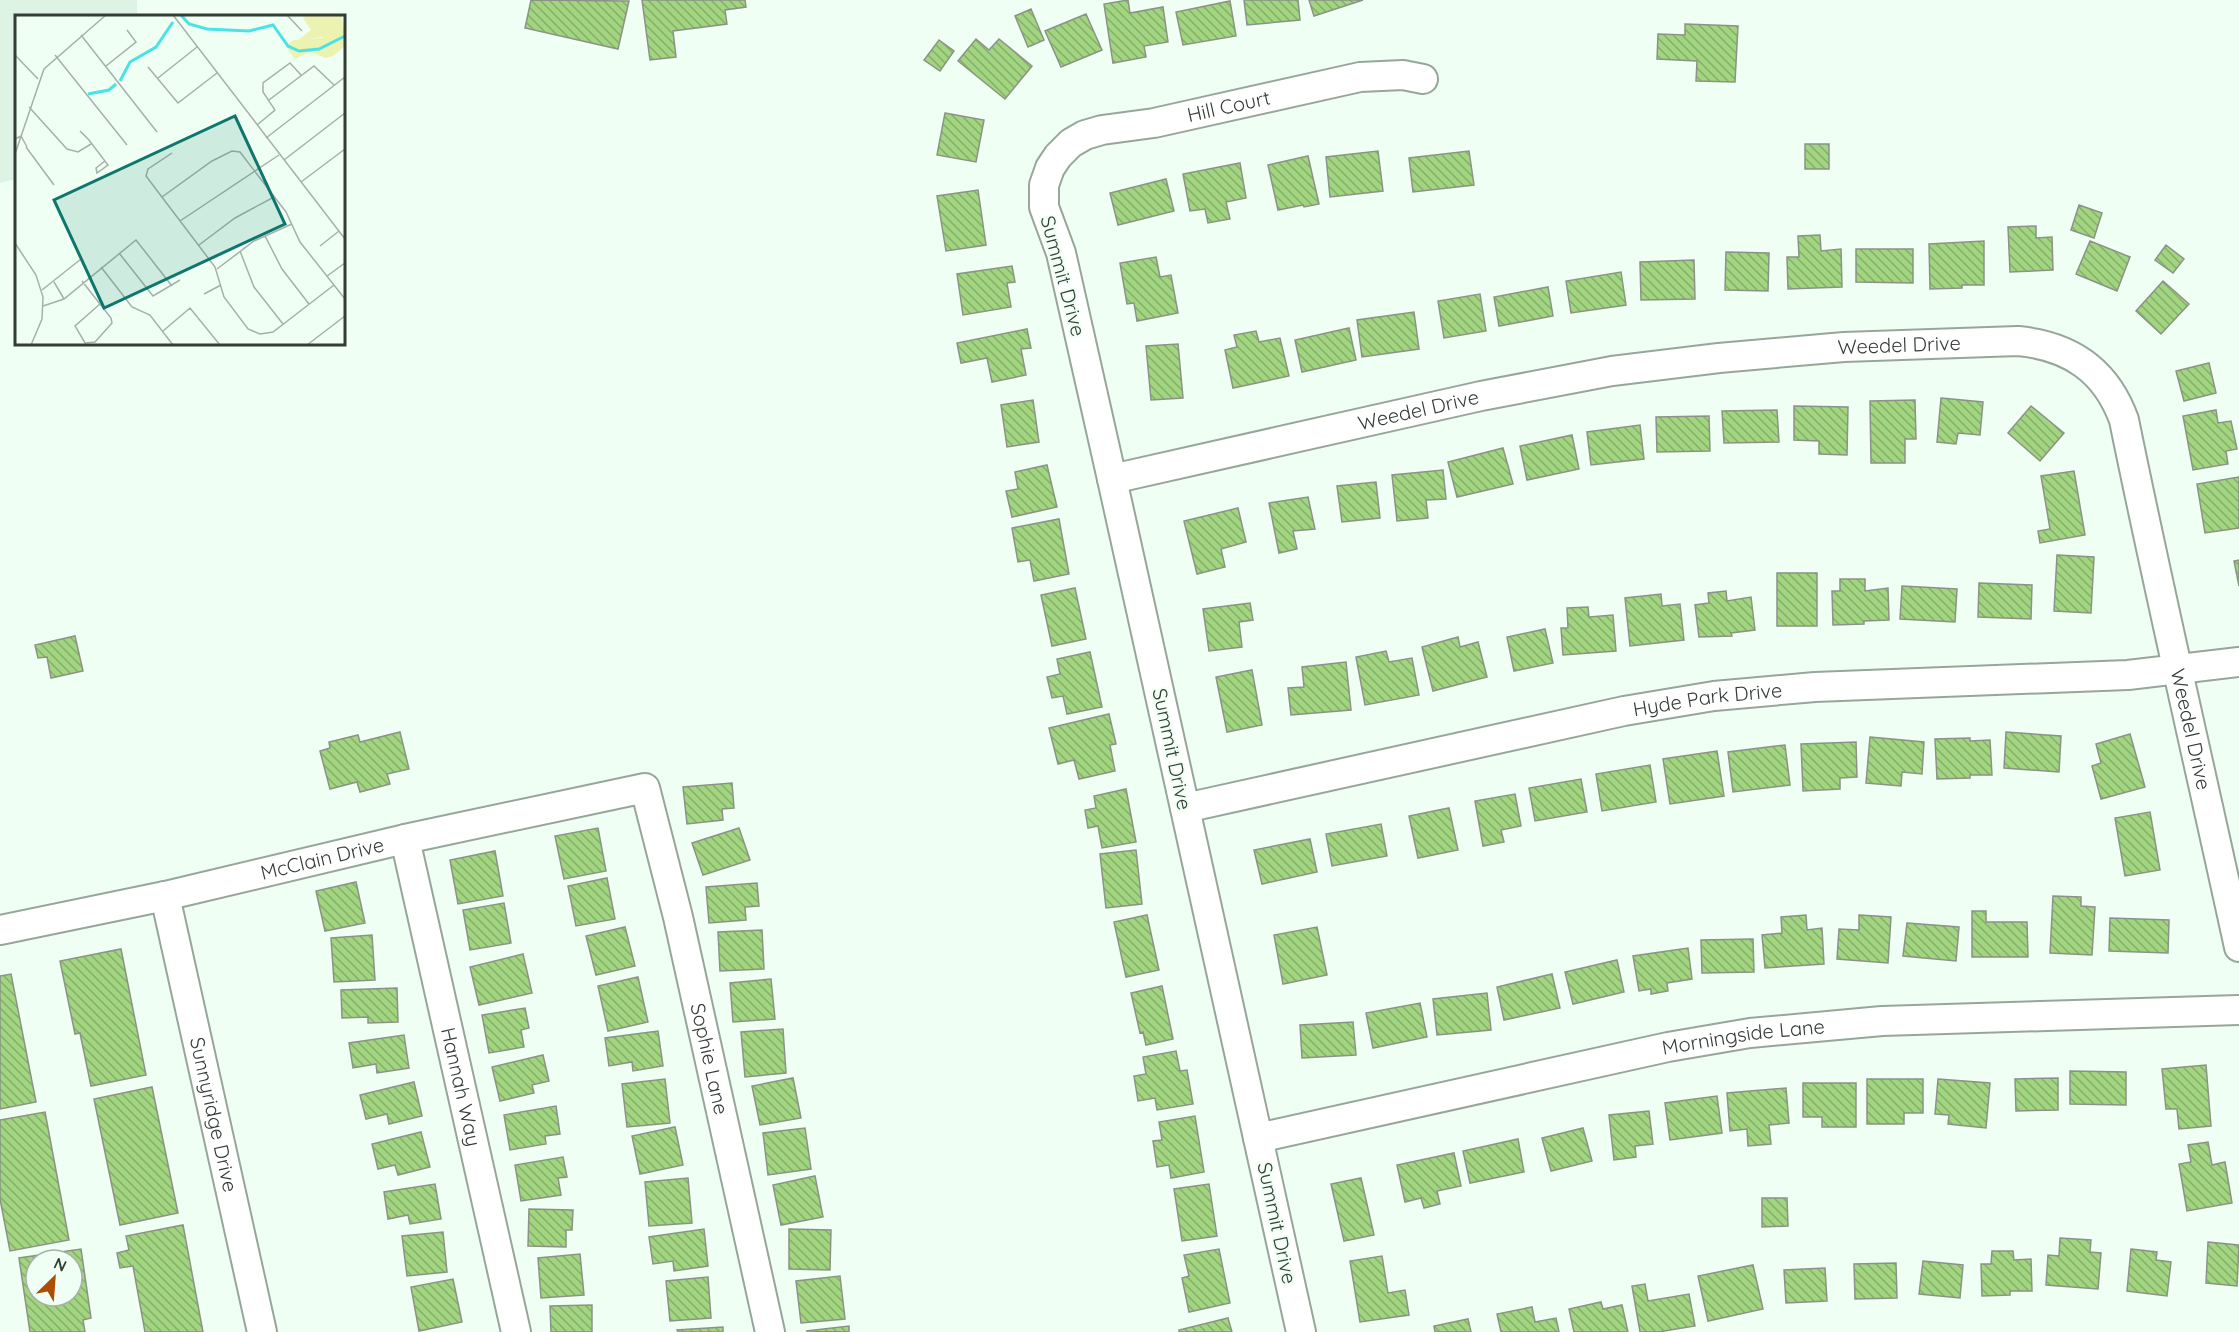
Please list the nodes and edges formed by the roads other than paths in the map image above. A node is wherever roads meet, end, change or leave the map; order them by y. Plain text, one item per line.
1 (1423, 79) dead end
2 (1050, 168) joint
3 (1112, 479) junction
4 (2239, 662) edge
5 (2178, 669) junction
6 (645, 788) joint
7 (1185, 808) junction
8 (405, 839) junction
9 (165, 896) junction
10 (0, 930) edge
11 (2239, 947) edge
12 (2239, 1010) edge
13 (1258, 1138) junction
14 (262, 1332) edge
15 (516, 1332) edge
16 (770, 1332) edge
17 (1301, 1332) edge

1 - 2 street, Hill Court
2 - 3 street, Summit Drive
3 - 5 street, Weedel Drive
3 - 7 street, Summit Drive
4 - 5 street, Hyde Park Drive
5 - 7 street, Hyde Park Drive
5 - 11 street, Weedel Drive
6 - 8 street, McClain Drive
6 - 16 street, Sophie Lane
7 - 13 street, Summit Drive
8 - 9 street, McClain Drive
8 - 15 street, Hannah Way
9 - 10 street, McClain Drive
9 - 14 street, Sunnyridge Drive
12 - 13 street, Morningside Lane
13 - 17 street, Summit Drive

